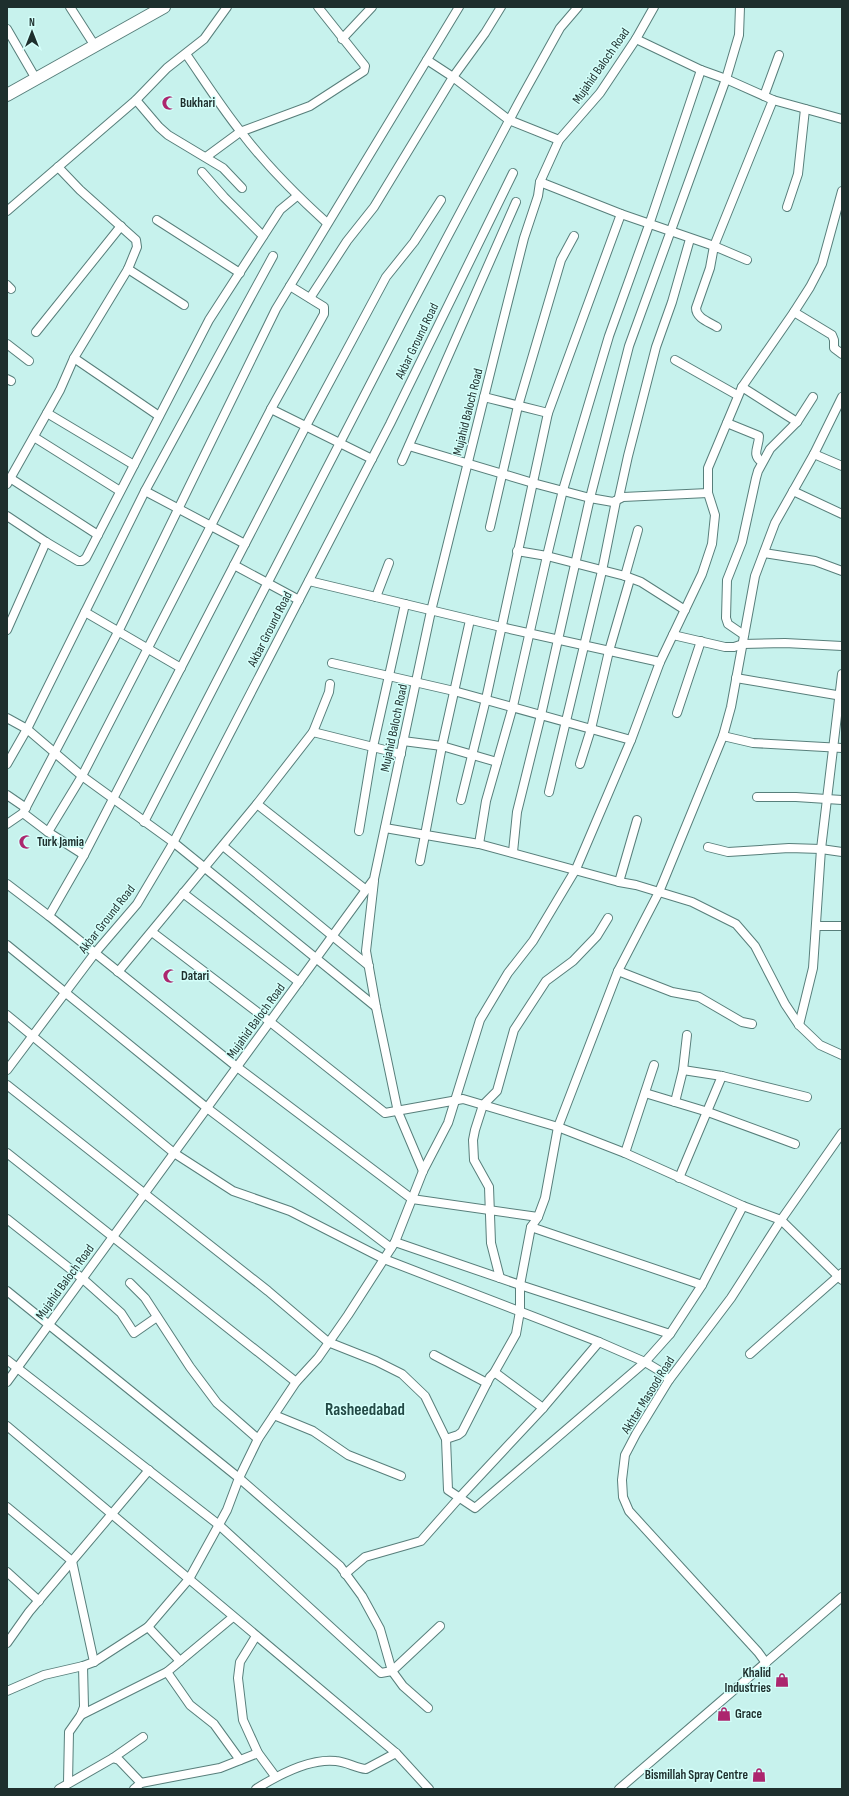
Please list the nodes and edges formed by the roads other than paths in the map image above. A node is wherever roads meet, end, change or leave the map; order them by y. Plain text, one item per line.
1 (70, 7) edge
2 (164, 7) edge
3 (227, 7) edge
4 (318, 7) edge
5 (372, 7) edge
6 (459, 7) edge
7 (501, 7) edge
8 (578, 7) edge
9 (654, 7) edge
10 (740, 7) edge
11 (7, 29) edge
12 (342, 39) junction
13 (636, 39) junction
14 (95, 46) junction
15 (186, 54) junction
16 (779, 55) dead end
17 (427, 60) junction
18 (701, 70) junction
19 (453, 77) junction
20 (36, 79) junction
21 (726, 79) junction
22 (7, 95) edge
23 (764, 96) junction
24 (136, 100) junction
25 (773, 100) junction
26 (805, 109) junction
27 (842, 119) edge
28 (509, 120) junction
29 (240, 132) junction
30 (558, 140) junction
31 (206, 157) junction
32 (58, 167) junction
33 (202, 172) dead end
34 (513, 173) dead end
35 (540, 182) junction
36 (242, 188) dead end
37 (842, 191) edge
38 (297, 196) junction
39 (441, 200) dead end
40 (841, 201) edge
41 (516, 202) dead end
42 (787, 207) dead end
43 (7, 211) edge
44 (621, 214) junction
45 (157, 220) dead end
46 (328, 223) junction
47 (649, 224) junction
48 (121, 226) junction
49 (671, 232) junction
50 (263, 236) junction
51 (574, 236) dead end
52 (690, 239) junction
53 (714, 246) junction
54 (273, 256) dead end
55 (746, 260) dead end
56 (128, 269) junction
57 (240, 273) junction
58 (290, 286) junction
59 (310, 298) junction
60 (184, 305) dead end
61 (794, 312) junction
62 (717, 327) dead end
63 (36, 332) dead end
64 (7, 344) edge
65 (842, 354) edge
66 (74, 358) junction
67 (675, 360) dead end
68 (29, 361) dead end
69 (742, 387) junction
70 (737, 395) junction
71 (484, 397) junction
72 (813, 397) dead end
73 (842, 397) edge
74 (518, 406) junction
75 (840, 408) edge
76 (271, 409) junction
77 (47, 413) junction
78 (548, 413) junction
79 (159, 416) junction
80 (797, 422) junction
81 (727, 423) junction
82 (306, 426) junction
83 (34, 437) junction
84 (340, 443) junction
85 (409, 446) junction
86 (814, 454) junction
87 (372, 459) junction
88 (402, 461) dead end
89 (762, 462) junction
90 (467, 464) junction
91 (134, 465) junction
92 (842, 466) edge
93 (503, 474) junction
94 (8, 481) edge
95 (533, 483) junction
96 (564, 490) junction
97 (120, 491) junction
98 (145, 491) junction
99 (793, 492) junction
100 (708, 493) junction
101 (590, 498) junction
102 (618, 499) junction
103 (178, 508) junction
104 (842, 514) edge
105 (7, 516) edge
106 (211, 526) junction
107 (490, 527) dead end
108 (638, 530) dead end
109 (98, 535) junction
110 (46, 542) junction
111 (245, 544) junction
112 (518, 551) junction
113 (764, 553) junction
114 (547, 556) junction
115 (389, 563) dead end
116 (575, 564) junction
117 (234, 565) junction
118 (842, 570) edge
119 (602, 571) junction
120 (627, 577) junction
121 (309, 581) junction
122 (268, 583) junction
123 (376, 597) junction
124 (299, 600) junction
125 (405, 604) junction
126 (685, 610) junction
127 (431, 611) junction
128 (85, 612) junction
129 (470, 620) junction
130 (501, 627) junction
131 (7, 630) edge
132 (119, 630) junction
133 (530, 634) junction
134 (673, 635) junction
135 (744, 635) junction
136 (558, 640) junction
137 (701, 641) junction
138 (743, 644) junction
139 (584, 646) junction
140 (842, 646) edge
141 (148, 648) junction
142 (609, 651) junction
143 (660, 662) junction
144 (332, 663) dead end
145 (182, 668) junction
146 (842, 674) edge
147 (388, 675) junction
148 (736, 678) junction
149 (416, 681) junction
150 (330, 684) dead end
151 (454, 691) junction
152 (841, 696) edge
153 (486, 699) junction
154 (513, 706) junction
155 (677, 713) dead end
156 (541, 715) junction
157 (7, 718) edge
158 (566, 722) junction
159 (591, 728) junction
160 (27, 729) junction
161 (313, 732) junction
162 (723, 736) junction
163 (631, 740) junction
164 (403, 741) junction
165 (442, 746) junction
166 (373, 747) junction
167 (838, 748) edge
168 (54, 754) junction
169 (401, 754) junction
170 (472, 755) junction
171 (497, 762) junction
172 (7, 764) edge
173 (580, 764) dead end
174 (82, 776) junction
175 (549, 792) dead end
176 (7, 795) edge
177 (756, 797) dead end
178 (114, 798) junction
179 (828, 798) junction
180 (461, 800) dead end
181 (842, 800) edge
182 (257, 804) junction
183 (24, 810) junction
184 (638, 820) dead end
185 (144, 822) junction
186 (7, 824) edge
187 (385, 828) junction
188 (358, 831) dead end
189 (48, 832) junction
190 (424, 834) junction
191 (173, 842) junction
192 (478, 844) junction
193 (222, 846) junction
194 (708, 847) dead end
195 (822, 849) junction
196 (513, 852) junction
197 (842, 852) edge
198 (84, 855) junction
199 (420, 861) dead end
200 (205, 868) junction
201 (576, 869) junction
202 (374, 879) junction
203 (619, 882) junction
204 (7, 884) edge
205 (366, 890) junction
206 (659, 892) junction
207 (183, 893) junction
208 (50, 916) junction
209 (608, 918) dead end
210 (816, 926) junction
211 (842, 926) edge
212 (152, 932) junction
213 (333, 935) junction
214 (7, 945) edge
215 (95, 953) junction
216 (316, 958) junction
217 (369, 966) junction
218 (618, 971) junction
219 (118, 972) junction
220 (299, 982) junction
221 (65, 992) junction
222 (376, 1007) junction
223 (7, 1015) edge
224 (269, 1021) junction
225 (752, 1024) dead end
226 (799, 1025) junction
227 (687, 1035) dead end
228 (32, 1036) junction
229 (842, 1055) edge
230 (654, 1065) dead end
231 (237, 1067) junction
232 (7, 1070) edge
233 (683, 1070) junction
234 (722, 1076) junction
235 (7, 1085) edge
236 (645, 1093) junction
237 (807, 1097) dead end
238 (455, 1100) junction
239 (675, 1102) junction
240 (483, 1105) junction
241 (207, 1108) junction
242 (398, 1112) junction
243 (708, 1112) junction
244 (558, 1127) junction
245 (842, 1134) edge
246 (795, 1144) dead end
247 (7, 1153) edge
248 (174, 1153) junction
249 (625, 1153) junction
250 (423, 1171) junction
251 (679, 1178) junction
252 (144, 1194) junction
253 (412, 1200) junction
254 (743, 1206) junction
255 (490, 1210) junction
256 (538, 1217) junction
257 (7, 1219) edge
258 (781, 1220) junction
259 (531, 1227) junction
260 (113, 1237) junction
261 (393, 1245) junction
262 (384, 1259) junction
263 (841, 1276) edge
264 (500, 1278) junction
265 (83, 1279) junction
266 (130, 1283) dead end
267 (520, 1285) junction
268 (702, 1285) junction
269 (7, 1291) edge
270 (520, 1311) junction
271 (157, 1317) junction
272 (49, 1324) junction
273 (670, 1334) junction
274 (328, 1342) junction
275 (599, 1342) junction
276 (750, 1354) dead end
277 (434, 1355) dead end
278 (7, 1360) edge
279 (645, 1362) junction
280 (17, 1368) junction
281 (494, 1373) junction
282 (669, 1380) junction
283 (7, 1382) edge
284 (296, 1382) junction
285 (487, 1383) junction
286 (543, 1408) junction
287 (274, 1415) junction
288 (7, 1426) edge
289 (446, 1439) junction
290 (258, 1440) junction
291 (149, 1470) junction
292 (402, 1476) dead end
293 (239, 1478) junction
294 (459, 1498) junction
295 (7, 1507) edge
296 (111, 1514) junction
297 (219, 1525) junction
298 (72, 1561) junction
299 (7, 1572) edge
300 (345, 1574) junction
301 (189, 1579) junction
302 (842, 1598) edge
303 (38, 1601) junction
304 (232, 1617) junction
305 (440, 1626) dead end
306 (148, 1627) junction
307 (256, 1636) junction
308 (8, 1640) edge
309 (180, 1661) junction
310 (94, 1662) junction
311 (766, 1663) junction
312 (83, 1666) junction
313 (392, 1671) junction
314 (167, 1672) junction
315 (7, 1691) edge
316 (428, 1708) dead end
317 (81, 1715) junction
318 (143, 1737) dead end
319 (258, 1753) junction
320 (396, 1753) junction
321 (114, 1758) junction
322 (240, 1760) junction
323 (275, 1776) junction
324 (68, 1783) junction
325 (141, 1783) junction
326 (59, 1789) edge
327 (134, 1789) edge
328 (256, 1789) edge
329 (429, 1789) edge
330 (619, 1789) edge

1 - 14 street
2 - 14 main road
3 - 15 street
4 - 12 street
5 - 12 street
6 - 17 street
7 - 19 street
8 - 28 street
9 - 13 street, Mujahid Baloch Road
10 - 21 street
11 - 20 street
12 - 29 street
13 - 18 street
13 - 30 street, Mujahid Baloch Road
14 - 20 main road
15 - 24 street
15 - 29 street
16 - 23 street
17 - 19 street
17 - 46 street
18 - 21 street
18 - 47 street
19 - 28 street
19 - 59 street
20 - 22 main road
21 - 23 street
21 - 49 street
23 - 25 street
24 - 31 street
24 - 32 street
25 - 26 street
25 - 53 street
26 - 27 street
26 - 42 street
28 - 30 street
28 - 84 street
29 - 31 street
29 - 38 street
30 - 35 street, Mujahid Baloch Road
31 - 36 street
32 - 43 street
32 - 48 street
33 - 50 street
34 - 87 street, Akbar Ground Road
35 - 44 street
35 - 71 street, Mujahid Baloch Road
37 - 40 street
38 - 46 street
38 - 50 street
39 - 82 street
40 - 61 street
41 - 85 street
44 - 47 street
44 - 78 street
45 - 57 street
46 - 58 street
47 - 49 street
47 - 96 street
48 - 56 street
48 - 63 street
49 - 52 street
49 - 101 street
50 - 57 street
51 - 74 street
52 - 53 street
52 - 102 street
53 - 55 street
53 - 62 street
54 - 98 street
56 - 60 street
56 - 66 street
57 - 79 street
58 - 59 street
58 - 103 street
59 - 76 street
61 - 65 street
61 - 69 street
64 - 68 street
66 - 77 street
66 - 79 street
67 - 70 street
69 - 70 street
69 - 80 street
70 - 81 street
71 - 74 street
71 - 90 street, Mujahid Baloch Road
72 - 80 street
73 - 75 street
74 - 78 street
74 - 93 street
75 - 86 street
76 - 82 street
76 - 106 street
77 - 83 street
77 - 91 street
78 - 95 street
79 - 91 street
80 - 89 street
81 - 89 street
81 - 100 street
82 - 84 street
82 - 111 street
83 - 94 street
83 - 97 street
84 - 87 street
84 - 122 street
85 - 88 street
85 - 90 street
86 - 92 street
86 - 99 street
87 - 121 street, Akbar Ground Road
89 - 135 street
90 - 93 street
90 - 127 street, Mujahid Baloch Road
91 - 97 street
93 - 95 street
93 - 107 street
94 - 109 street
95 - 96 street
95 - 112 street
96 - 101 street
96 - 114 street
97 - 109 street
98 - 103 street
98 - 128 street
99 - 104 street
99 - 113 street
100 - 102 street
100 - 126 street
101 - 102 street
101 - 116 street
102 - 119 street
103 - 106 street
103 - 132 street
105 - 110 street
106 - 111 street
106 - 141 street
108 - 120 street
109 - 110 street
110 - 131 street
111 - 117 street
112 - 114 street
112 - 130 street
113 - 118 street
113 - 135 street
114 - 116 street
114 - 133 street
115 - 123 street
116 - 119 street
116 - 136 street
117 - 122 street
117 - 145 street
119 - 120 street
119 - 139 street
120 - 126 street
120 - 142 street
121 - 123 street
121 - 124 street, Akbar Ground Road
122 - 124 street
122 - 185 street
123 - 125 street
124 - 191 street, Akbar Ground Road
125 - 127 street
125 - 147 street
126 - 134 street
127 - 129 street
127 - 149 street, Mujahid Baloch Road
128 - 132 street
128 - 160 street
129 - 130 street
129 - 151 street
130 - 133 street
130 - 153 street
132 - 141 street
132 - 168 street
133 - 136 street
133 - 154 street
134 - 137 street
134 - 143 street
135 - 138 street
136 - 139 street
136 - 156 street
137 - 138 street
137 - 155 street
138 - 140 street
138 - 148 street
139 - 142 street
139 - 158 street
141 - 145 street
141 - 174 street
142 - 143 street
142 - 159 street
143 - 163 street
144 - 147 street
145 - 178 street
146 - 152 street
147 - 149 street
147 - 166 street
148 - 152 street
148 - 162 street
149 - 151 street
149 - 164 street, Mujahid Baloch Road
150 - 161 street
151 - 153 street
151 - 165 street
152 - 167 street
153 - 154 street
153 - 170 street
154 - 156 street
154 - 171 street
156 - 158 street
156 - 196 street
157 - 160 street
158 - 159 street
158 - 175 street
159 - 163 street
159 - 173 street
160 - 168 street
160 - 172 street
161 - 166 street
161 - 182 street
162 - 167 street
162 - 206 street
163 - 201 street
164 - 165 street
164 - 169 street, Mujahid Baloch Road
165 - 170 street
165 - 190 street
166 - 169 street
166 - 188 street
167 - 179 street
168 - 174 street
168 - 183 street
169 - 187 street, Mujahid Baloch Road
170 - 171 street
170 - 180 street
171 - 192 street
174 - 178 street
174 - 189 street
176 - 183 street
177 - 179 street
178 - 185 street
178 - 198 street
179 - 181 street
179 - 195 street
182 - 193 street
182 - 205 street
183 - 186 street
183 - 189 street
184 - 203 street
185 - 191 street
187 - 190 street
187 - 202 street, Mujahid Baloch Road
189 - 198 street
190 - 192 street
190 - 199 street
191 - 200 street
191 - 215 street, Akbar Ground Road
192 - 196 street
193 - 200 street
193 - 213 street
194 - 195 street
195 - 197 street
195 - 210 street
196 - 201 street
198 - 208 street
200 - 207 street
200 - 216 street
201 - 203 street
201 - 238 street
202 - 205 street, Mujahid Baloch Road
202 - 217 street
203 - 206 street
204 - 208 street
205 - 213 street, Mujahid Baloch Road
206 - 218 street
206 - 226 street
207 - 212 street
207 - 220 street
208 - 215 street
209 - 240 street
210 - 211 street
210 - 226 street
212 - 219 street
212 - 224 street
213 - 216 street, Mujahid Baloch Road
213 - 217 street
214 - 221 street
215 - 219 street
215 - 221 street, Akbar Ground Road
216 - 220 street, Mujahid Baloch Road
216 - 222 street
217 - 222 street
218 - 225 street
218 - 244 street
219 - 231 street
220 - 224 street, Mujahid Baloch Road
221 - 228 street, Akbar Ground Road
221 - 241 street
222 - 242 street
223 - 228 street
224 - 231 street, Mujahid Baloch Road
224 - 242 street
226 - 229 street
227 - 233 street
228 - 232 street, Akbar Ground Road
228 - 248 street
230 - 236 street
231 - 241 street, Mujahid Baloch Road
231 - 253 street
233 - 234 street
233 - 239 street
234 - 237 street
234 - 243 street
235 - 252 street
236 - 239 street
236 - 249 street
238 - 240 street
238 - 242 street
238 - 250 street
239 - 243 street
240 - 244 street
240 - 255 street
241 - 248 street, Mujahid Baloch Road
241 - 261 street
242 - 250 street
243 - 246 street
243 - 251 street
244 - 249 street
244 - 256 street
245 - 258 street, Akhtar Masood Road
247 - 260 street
248 - 252 street, Mujahid Baloch Road
248 - 262 street
249 - 251 street
250 - 253 street
251 - 254 street
252 - 260 street, Mujahid Baloch Road
252 - 274 street
253 - 255 street
253 - 261 street
254 - 258 street
254 - 268 street
255 - 256 street
255 - 264 street
256 - 259 street
257 - 265 street
258 - 263 street
258 - 282 street, Akhtar Masood Road
259 - 267 street
259 - 268 street
260 - 265 street, Mujahid Baloch Road
260 - 284 street
261 - 262 street
261 - 264 street
262 - 270 street
262 - 274 street
263 - 276 street
264 - 267 street
265 - 271 street
265 - 272 street, Mujahid Baloch Road
266 - 271 street
267 - 270 street
267 - 273 street
268 - 273 street
269 - 272 street
270 - 275 street
270 - 281 street
271 - 290 street
272 - 280 street, Mujahid Baloch Road
272 - 293 street
273 - 279 street
274 - 284 street
274 - 289 street
275 - 279 street
275 - 286 street
277 - 285 street
278 - 280 street
279 - 282 street
279 - 294 street
280 - 283 street, Mujahid Baloch Road
280 - 291 street
281 - 285 street
281 - 286 street
282 - 311 street, Akhtar Masood Road
284 - 287 street
285 - 289 street
286 - 294 street
287 - 290 street
287 - 292 street
288 - 296 street
289 - 294 street
290 - 293 street
291 - 296 street
291 - 297 street
293 - 297 street
293 - 300 street
294 - 300 street
295 - 298 street
296 - 298 street
296 - 301 street
297 - 301 street
297 - 313 street
298 - 303 street
298 - 310 street
299 - 303 street
300 - 313 street
301 - 304 street
301 - 306 street
302 - 311 street
303 - 308 street
304 - 307 street
304 - 309 street
305 - 313 street
306 - 309 street
306 - 310 street
307 - 319 street
307 - 320 street
309 - 314 street
310 - 312 street
311 - 330 street
312 - 315 street
312 - 317 street
313 - 316 street
314 - 317 street
314 - 322 street
317 - 324 street
318 - 321 street
319 - 322 street
319 - 323 street
320 - 323 street
320 - 329 street
321 - 324 street
321 - 325 street
322 - 325 street
323 - 328 street
324 - 326 street
325 - 327 street

